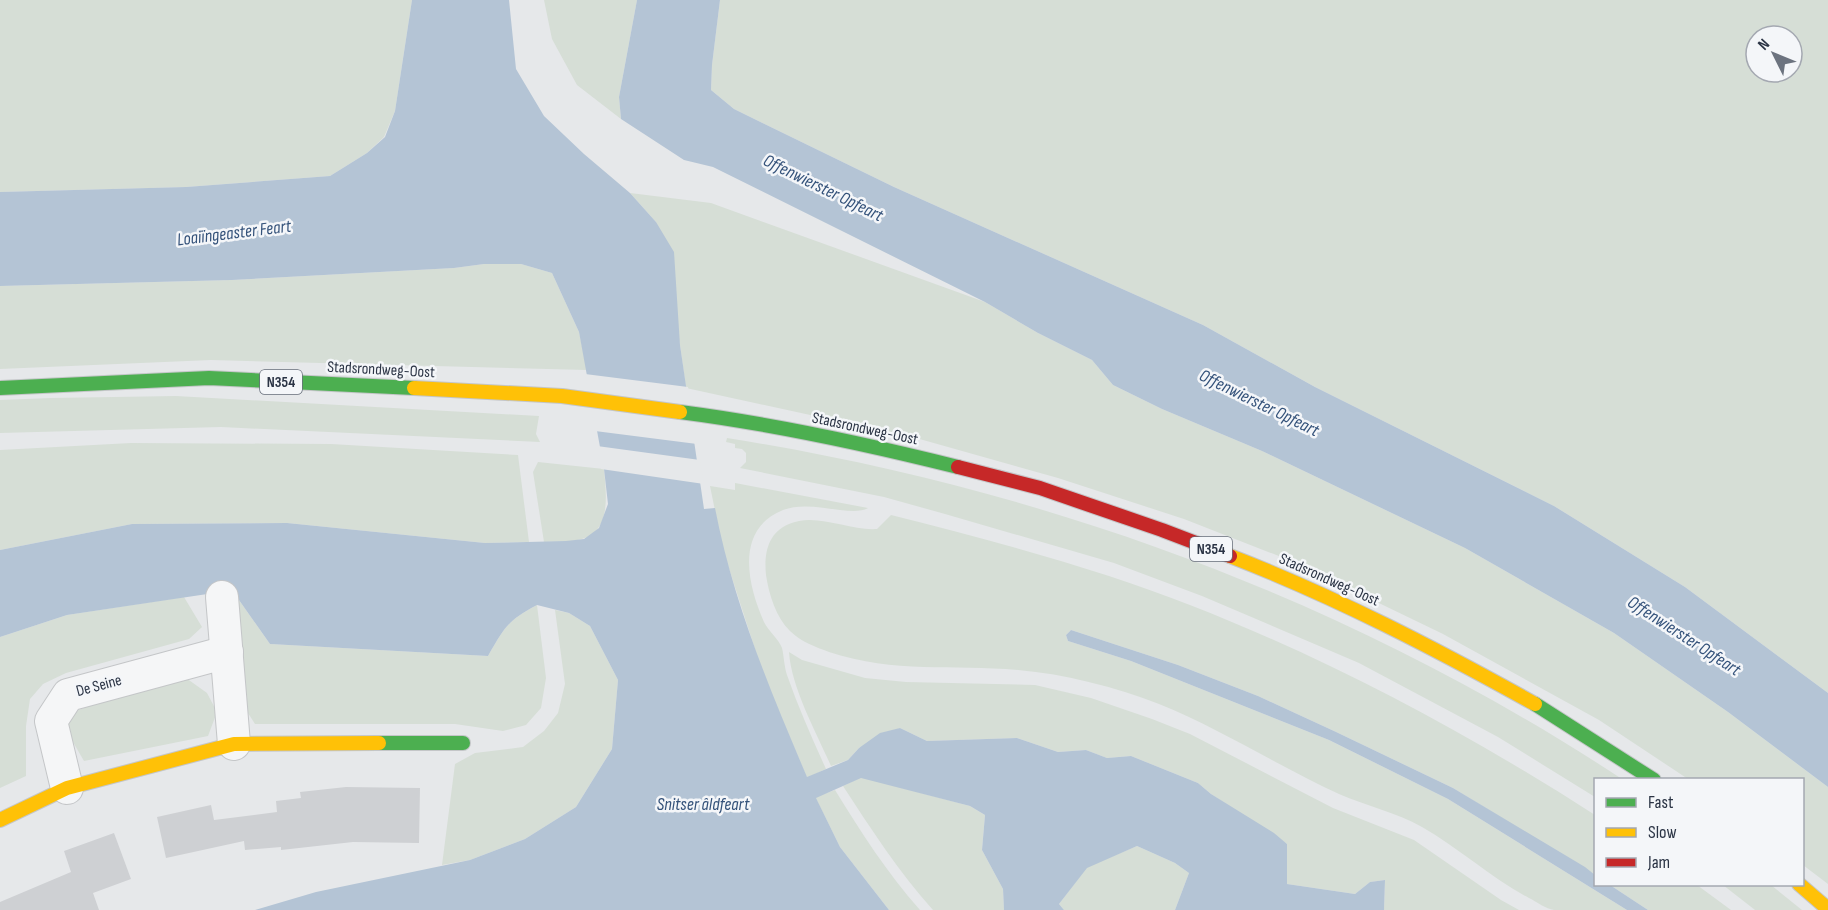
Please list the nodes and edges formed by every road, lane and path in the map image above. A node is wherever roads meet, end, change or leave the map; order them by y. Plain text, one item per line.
1 (0, 388) edge
2 (222, 597) dead end
3 (227, 652) junction
4 (463, 743) dead end
5 (234, 744) junction
6 (1651, 778) edge
7 (67, 788) junction
8 (0, 820) edge
9 (1800, 886) edge
10 (1828, 909) edge

1 - 6 main road, Stadsrondweg-Oost / N354
2 - 3 street
3 - 5 street
3 - 7 street, De Seine
4 - 5 main road
5 - 7 main road
7 - 8 main road
9 - 10 main road

